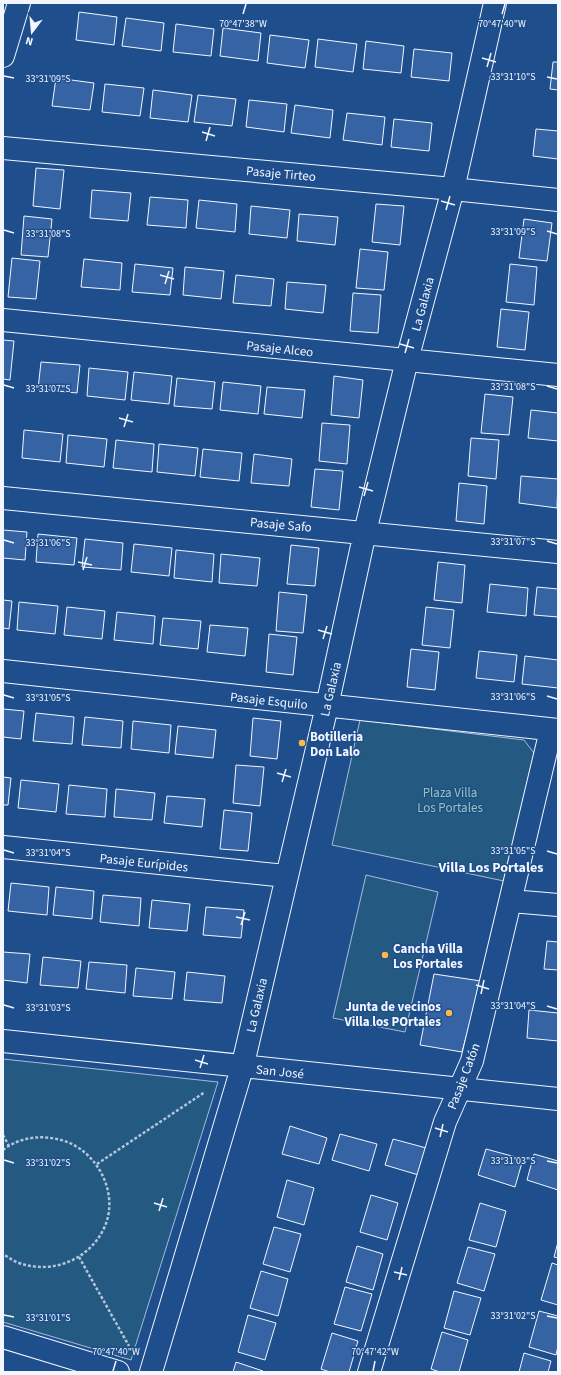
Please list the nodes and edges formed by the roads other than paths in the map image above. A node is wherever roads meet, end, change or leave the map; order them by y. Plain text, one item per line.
1 (19, 3) edge
2 (495, 3) edge
3 (3, 56) edge
4 (3, 148) edge
5 (453, 189) junction
6 (558, 200) edge
7 (3, 320) edge
8 (407, 360) junction
9 (558, 375) edge
10 (3, 498) edge
11 (364, 532) junction
12 (558, 552) edge
13 (3, 671) edge
14 (327, 706) junction
15 (555, 730) edge
16 (3, 847) edge
17 (286, 876) junction
18 (511, 900) junction
19 (558, 905) edge
20 (3, 1041) edge
21 (242, 1068) junction
22 (459, 1089) junction
23 (558, 1099) edge
24 (3, 1337) edge
25 (118, 1372) edge
26 (151, 1372) edge
27 (369, 1372) edge

1 - 3 street
2 - 5 street, La Galaxia
4 - 5 street, Pasaje Tirteo
5 - 6 street, Pasaje Tirteo
5 - 8 street, La Galaxia
7 - 8 street, Pasaje Alceo
8 - 9 street, Pasaje Alceo
8 - 11 street, La Galaxia
10 - 11 street, Pasaje Safo
11 - 12 street, Pasaje Safo
11 - 14 street, La Galaxia
13 - 14 street, Pasaje Esquilo
14 - 15 street, Pasaje Esquilo
14 - 17 street, La Galaxia
15 - 18 street, Pasaje Catón
16 - 17 street, Pasaje Eurípides
17 - 21 street, La Galaxia
18 - 19 street
18 - 22 street, Pasaje Catón
20 - 21 street, San José
21 - 22 street, San José
21 - 26 street, La Galaxia
22 - 23 street, San José
22 - 27 street, Pasaje Catón
24 - 25 street

